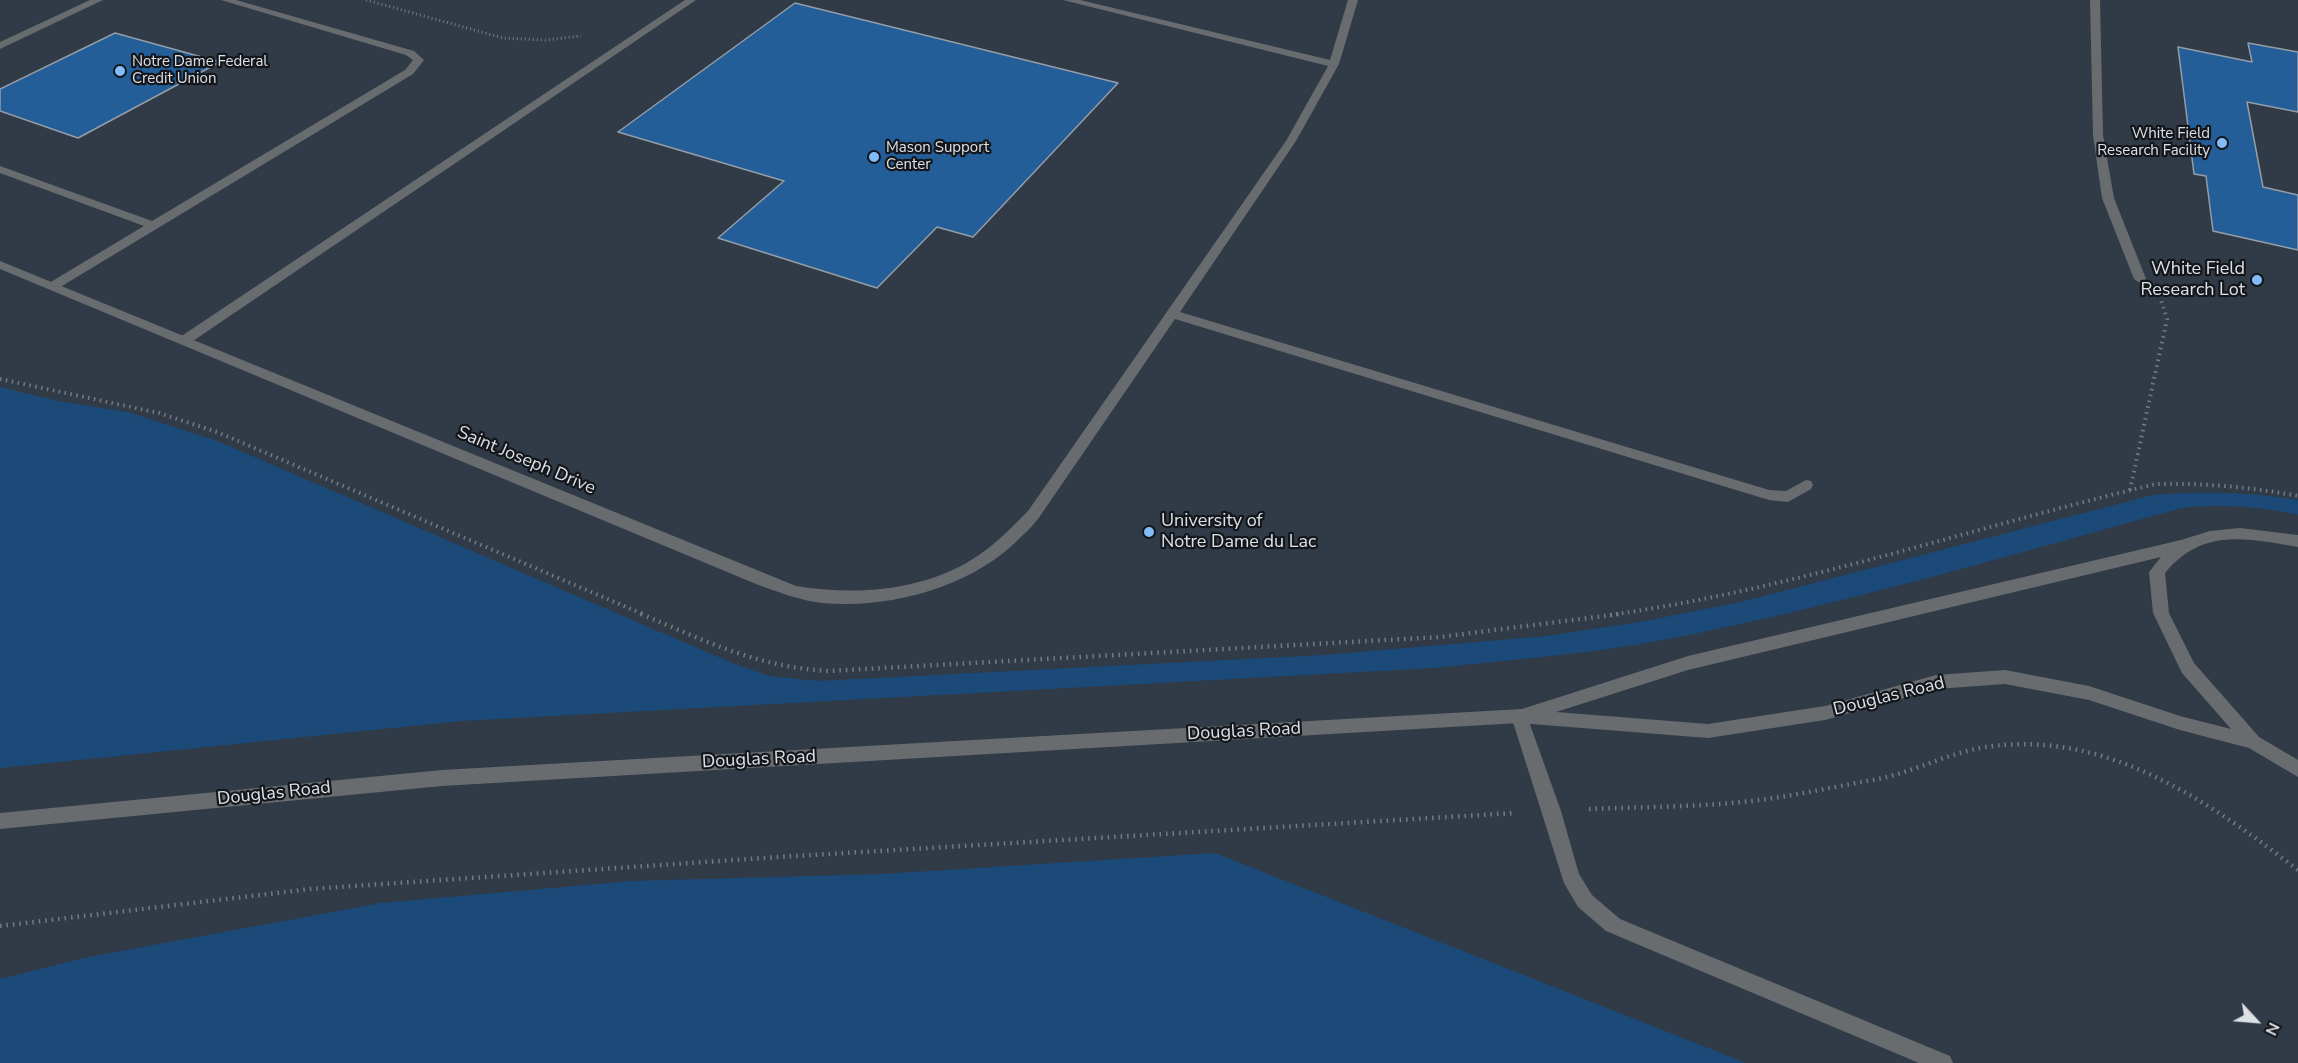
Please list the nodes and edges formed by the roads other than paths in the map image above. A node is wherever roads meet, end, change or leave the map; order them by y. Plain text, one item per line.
1 (98, 0) edge
2 (226, 0) edge
3 (691, 0) edge
4 (1068, 0) edge
5 (1353, 0) edge
6 (2095, 0) edge
7 (0, 46) edge
8 (1334, 64) junction
9 (0, 169) edge
10 (154, 226) junction
11 (0, 265) edge
12 (2140, 279) road end
13 (53, 286) junction
14 (1174, 314) junction
15 (185, 340) junction
16 (1806, 485) dead end
17 (2298, 541) edge
18 (2182, 546) junction
19 (1519, 717) junction
20 (2253, 742) junction
21 (2298, 769) edge
22 (0, 821) edge
23 (1943, 1063) edge

1 - 7 street
2 - 10 street
3 - 15 street
4 - 8 street
5 - 8 street, Saint Joseph Drive
6 - 12 street
8 - 14 street, Saint Joseph Drive
9 - 10 street
10 - 13 street
11 - 13 street, Saint Joseph Drive
13 - 15 street, Saint Joseph Drive
14 - 15 street, Saint Joseph Drive
14 - 16 street
17 - 18 street, Douglas Road
18 - 19 street, Douglas Road
18 - 20 street
19 - 20 street, Douglas Road
19 - 22 street, Douglas Road
19 - 23 street
20 - 21 street

